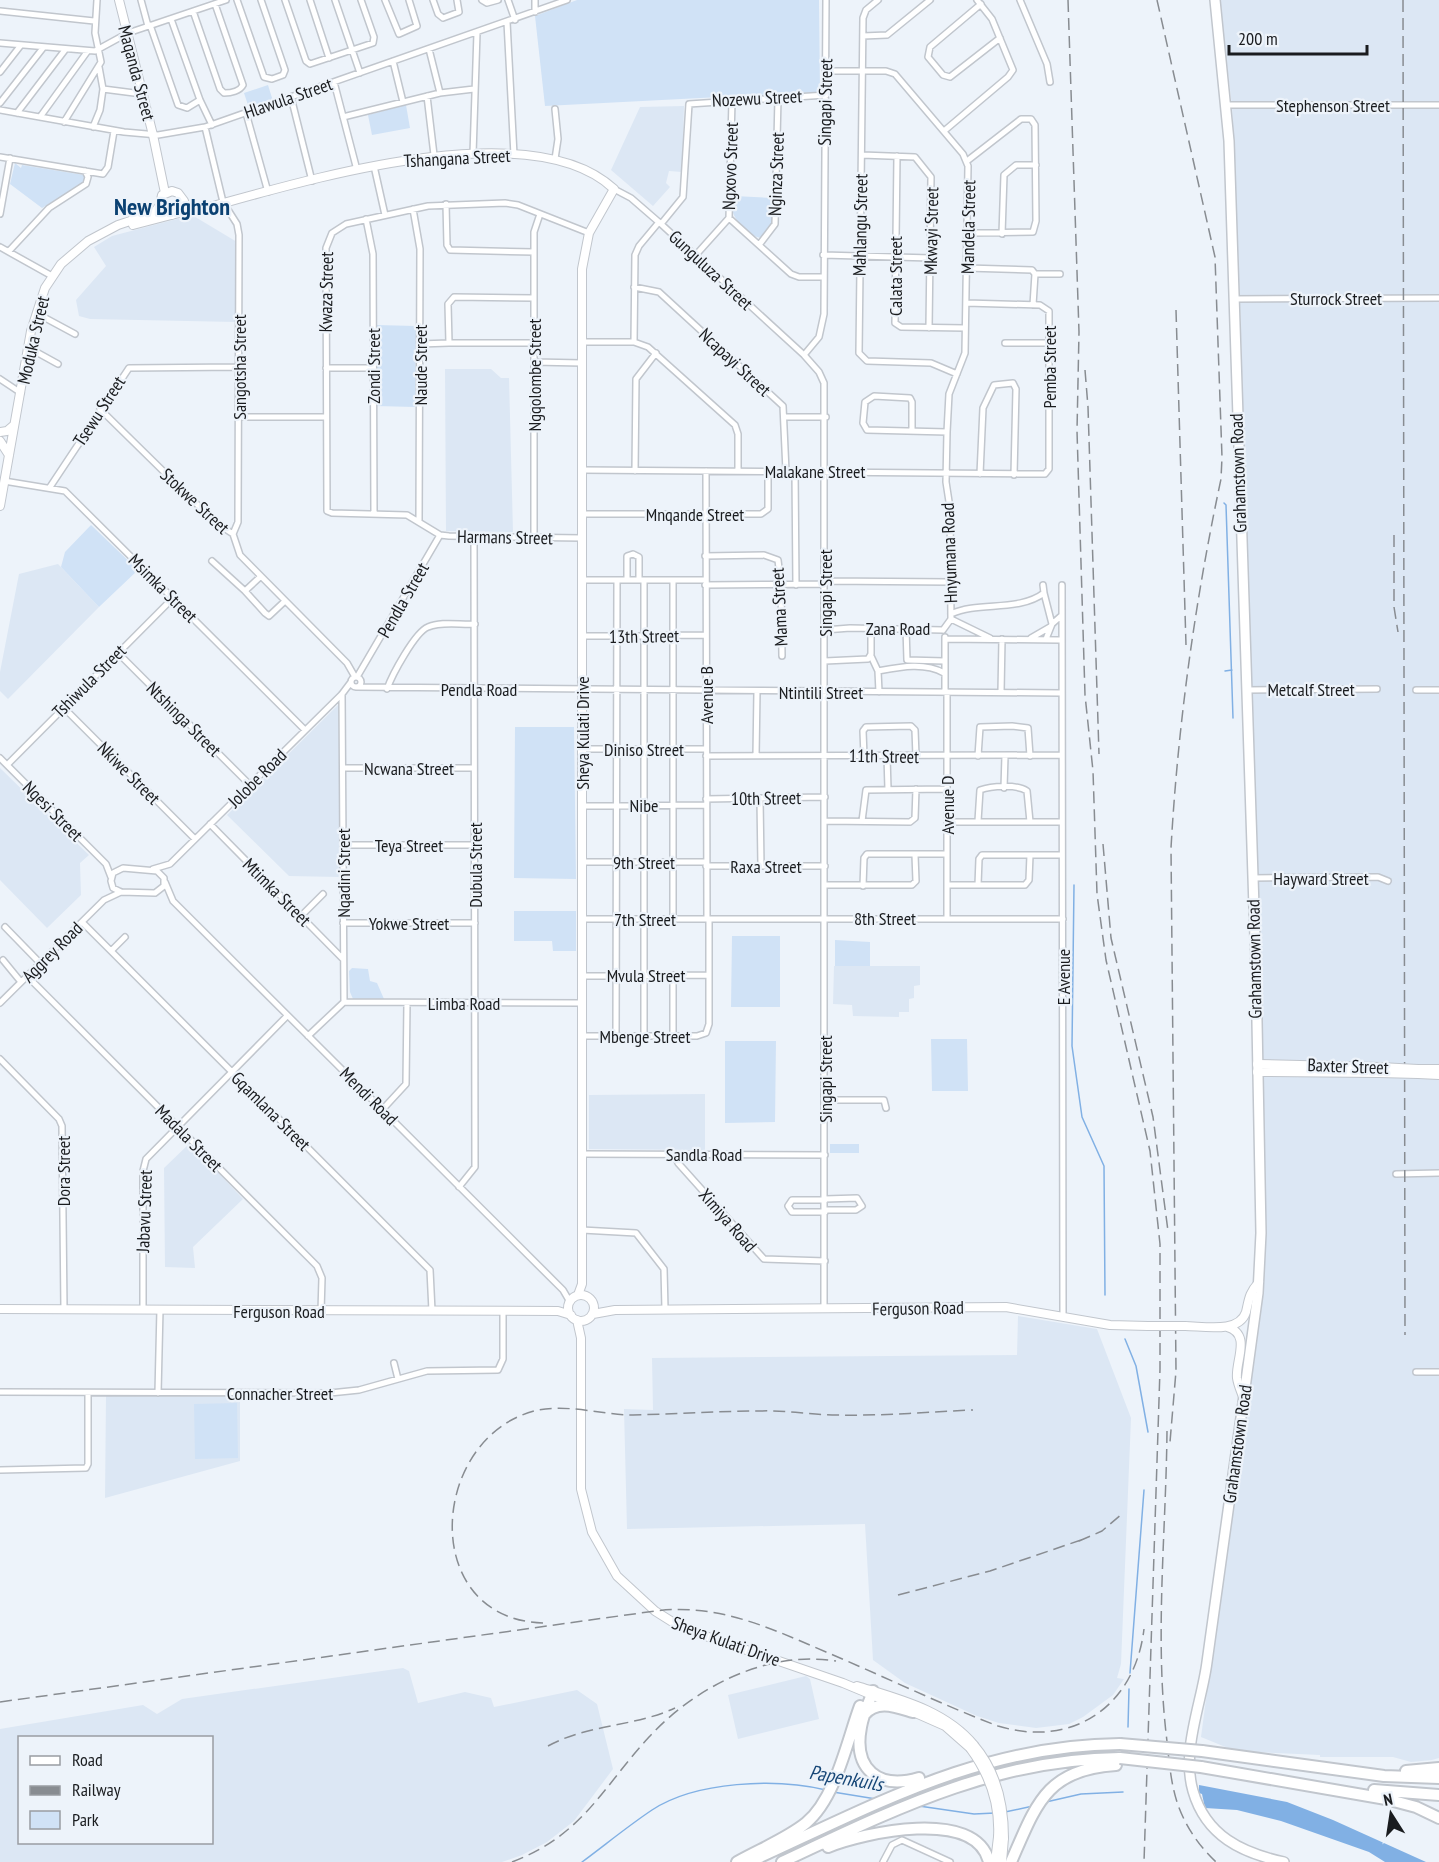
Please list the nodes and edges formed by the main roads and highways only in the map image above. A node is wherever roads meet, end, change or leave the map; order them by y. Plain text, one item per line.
1 (1215, 0) edge
2 (913, 1712) road end
3 (864, 1716) junction
4 (1077, 1745) junction
5 (1119, 1761) junction
6 (1439, 1768) edge
7 (1325, 1769) junction
8 (1251, 1775) junction
9 (1439, 1778) edge
10 (1439, 1793) edge
11 (1439, 1818) edge
12 (737, 1862) edge
13 (749, 1862) edge
14 (782, 1862) edge
15 (792, 1862) edge
16 (989, 1862) edge
17 (1011, 1862) edge
18 (1284, 1862) edge

1 - 18 main road, Grahamstown Road
2 - 3 highway
3 - 4 highway
3 - 12 highway
4 - 7 highway, bridge
4 - 13 highway
5 - 8 highway, bridge
5 - 14 highway
5 - 17 highway
6 - 7 highway
7 - 9 highway
8 - 10 highway
8 - 11 highway
15 - 16 highway

